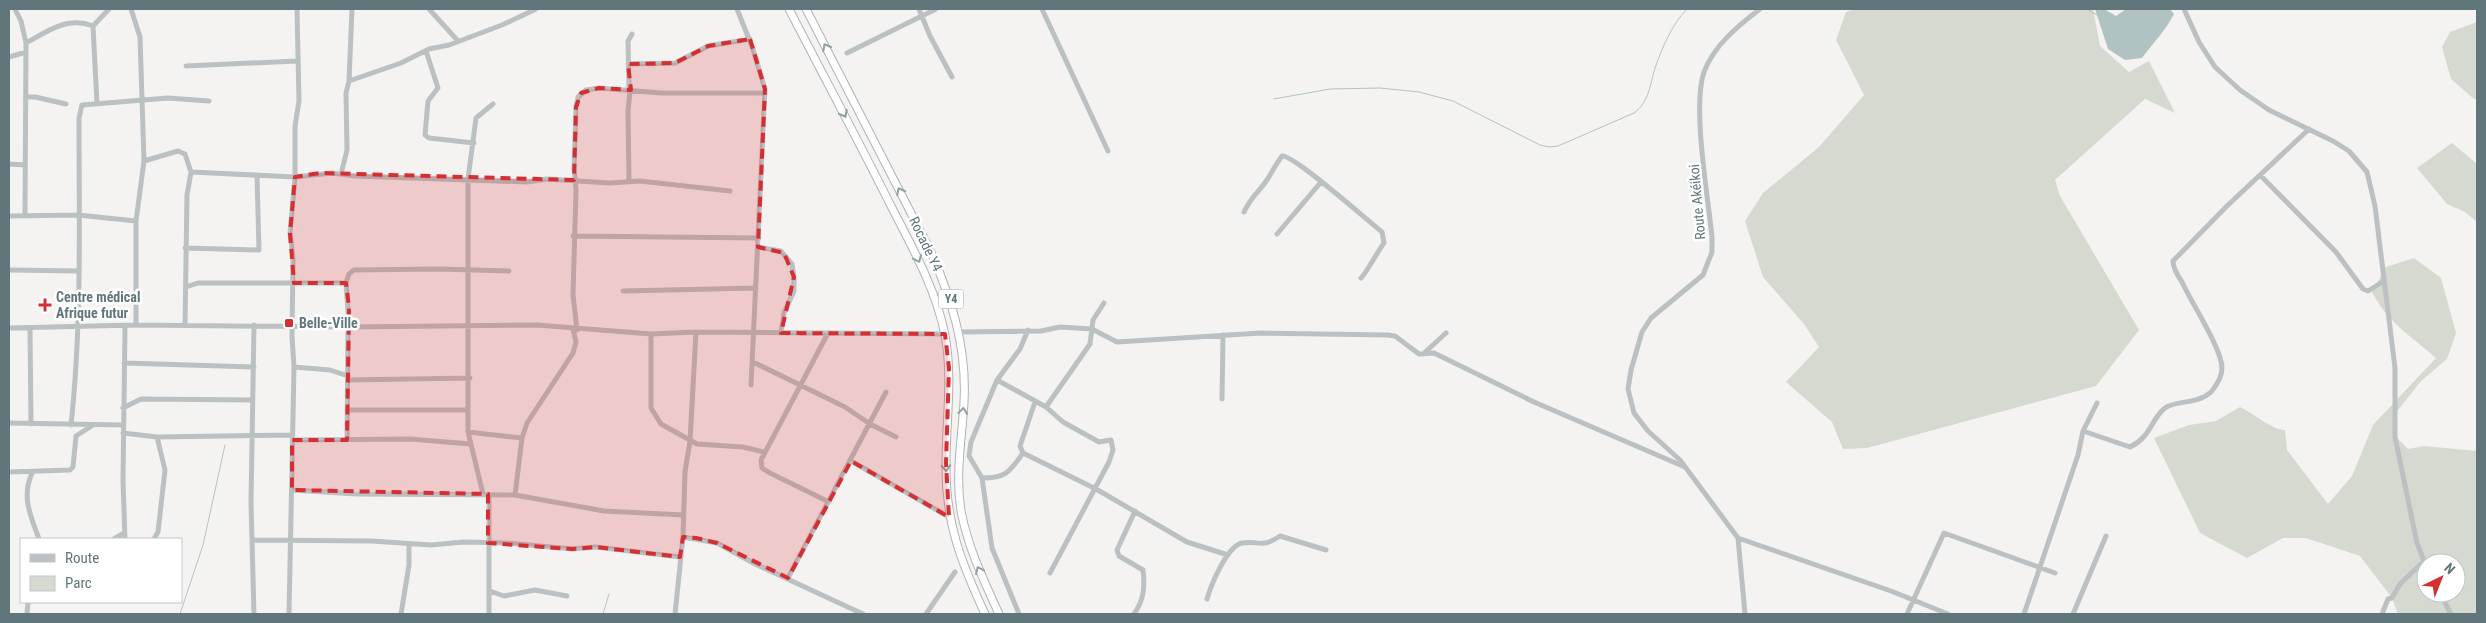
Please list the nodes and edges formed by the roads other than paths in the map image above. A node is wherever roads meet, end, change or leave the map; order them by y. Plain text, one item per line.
1 (15, 9) edge
2 (109, 9) edge
3 (131, 9) edge
4 (297, 9) edge
5 (352, 9) edge
6 (429, 9) edge
7 (536, 9) edge
8 (737, 9) edge
9 (789, 9) edge
10 (806, 9) edge
11 (936, 9) edge
12 (1042, 9) edge
13 (1760, 9) edge
14 (2184, 9) edge
15 (920, 12) edge
16 (93, 26) junction
17 (632, 34) dead end
18 (750, 39) junction
19 (458, 41) junction
20 (26, 43) junction
21 (426, 51) junction
22 (26, 52) junction
23 (848, 53) dead end
24 (9, 57) edge
25 (297, 61) junction
26 (628, 64) junction
27 (186, 66) dead end
28 (952, 78) dead end
29 (349, 81) junction
30 (630, 91) junction
31 (765, 93) junction
32 (27, 97) junction
33 (142, 100) junction
34 (209, 101) dead end
35 (66, 104) dead end
36 (97, 104) junction
37 (493, 104) dead end
38 (2309, 129) junction
39 (474, 143) junction
40 (1108, 151) dead end
41 (144, 161) junction
42 (9, 164) edge
43 (26, 164) junction
44 (191, 172) junction
45 (341, 174) junction
46 (2260, 175) junction
47 (256, 176) junction
48 (295, 177) junction
49 (468, 179) junction
50 (575, 180) junction
51 (629, 180) junction
52 (1321, 182) junction
53 (730, 191) dead end
54 (1244, 212) dead end
55 (25, 215) junction
56 (78, 215) junction
57 (9, 216) edge
58 (136, 221) junction
59 (1277, 234) dead end
60 (573, 236) junction
61 (758, 238) junction
62 (758, 247) junction
63 (185, 248) junction
64 (9, 270) edge
65 (79, 271) junction
66 (468, 272) junction
67 (510, 272) dead end
68 (1361, 278) dead end
69 (2384, 281) junction
70 (294, 283) junction
71 (346, 283) junction
72 (186, 287) junction
73 (756, 288) junction
74 (623, 291) dead end
75 (1104, 303) dead end
76 (136, 325) junction
77 (184, 325) junction
78 (254, 325) junction
79 (292, 325) junction
80 (470, 325) junction
81 (125, 326) junction
82 (80, 327) junction
83 (349, 327) junction
84 (9, 328) edge
85 (30, 328) junction
86 (1092, 329) junction
87 (575, 330) junction
88 (1028, 330) junction
89 (696, 332) junction
90 (754, 332) junction
91 (960, 332) junction
92 (781, 333) junction
93 (828, 333) junction
94 (1446, 333) dead end
95 (651, 334) junction
96 (945, 334) junction
97 (1223, 335) junction
98 (1423, 355) junction
99 (753, 362) junction
100 (124, 364) junction
101 (254, 366) junction
102 (294, 367) junction
103 (348, 378) junction
104 (470, 378) junction
105 (997, 380) junction
106 (751, 385) dead end
107 (800, 386) junction
108 (886, 392) dead end
109 (252, 400) junction
110 (1222, 400) dead end
111 (1036, 402) junction
112 (2097, 403) dead end
113 (1046, 407) junction
114 (123, 408) junction
115 (347, 410) junction
116 (468, 410) junction
117 (9, 423) edge
118 (31, 424) junction
119 (870, 424) junction
120 (71, 425) junction
121 (93, 425) junction
122 (123, 425) junction
123 (2083, 431) junction
124 (468, 432) junction
125 (123, 433) junction
126 (253, 435) junction
127 (157, 437) junction
128 (896, 437) dead end
129 (292, 438) junction
130 (522, 438) junction
131 (347, 440) junction
132 (690, 441) junction
133 (470, 444) junction
134 (764, 452) junction
135 (1023, 453) junction
136 (850, 462) junction
137 (1685, 467) junction
138 (9, 472) edge
139 (32, 473) junction
140 (982, 478) junction
141 (1096, 489) junction
142 (292, 490) junction
143 (486, 494) junction
144 (515, 494) junction
145 (829, 502) junction
146 (1135, 511) junction
147 (684, 515) junction
148 (949, 517) junction
149 (125, 536) edge
150 (2106, 536) dead end
151 (683, 537) junction
152 (40, 538) edge
153 (155, 538) edge
154 (1738, 538) junction
155 (252, 540) junction
156 (292, 542) junction
157 (488, 542) junction
158 (409, 545) junction
159 (1326, 550) dead end
160 (2421, 553) edge
161 (1228, 555) junction
162 (680, 557) junction
163 (2040, 567) junction
164 (2416, 571) edge
165 (955, 572) dead end
166 (1050, 573) dead end
167 (2055, 573) dead end
168 (788, 578) junction
169 (490, 591) junction
170 (567, 596) dead end
171 (1207, 599) dead end
172 (1913, 600) junction
173 (254, 614) edge
174 (289, 614) edge
175 (401, 614) edge
176 (489, 614) edge
177 (675, 614) edge
178 (863, 614) edge
179 (926, 614) edge
180 (984, 614) edge
181 (999, 614) edge
182 (1019, 614) edge
183 (1134, 614) edge
184 (1745, 614) edge
185 (1907, 614) edge
186 (1948, 614) edge
187 (2024, 614) edge
188 (2074, 614) edge
189 (2382, 614) edge

1 - 20 street
2 - 16 street
3 - 33 street
4 - 25 street
5 - 29 street
6 - 19 street
7 - 19 street
8 - 18 street
9 -> 96 highway, Rocade Y4 / Y4
91 -> 10 highway, Rocade Y4 / Y4
11 - 15 street
12 - 40 street
13 - 137 street, Route Akéikoi
14 - 38 street
15 - 23 street
15 - 28 street
16 - 20 street
16 - 36 street
17 - 26 street
18 - 26 street
18 - 31 street
19 - 21 street
20 - 22 street
21 - 29 street
21 - 39 street
22 - 24 street
22 - 32 street
25 - 27 street
25 - 48 street
26 - 30 street
29 - 45 street
30 - 31 street
30 - 50 street
30 - 51 street
31 - 61 street
32 - 35 street
32 - 43 street
33 - 34 street
33 - 36 street
33 - 41 street
36 - 56 street
37 - 39 street
38 - 46 street
38 - 69 street
39 - 49 street
41 - 44 street
41 - 58 street
42 - 43 street
43 - 55 street
44 - 47 street
44 - 63 street
45 - 48 street
45 - 49 street
46 - 69 street
46 - 123 street
47 - 48 street
47 - 63 street
48 - 70 street
49 - 50 street
49 - 66 street
50 - 51 street
50 - 60 street
51 - 53 street
52 - 54 street
52 - 59 street
52 - 68 street
55 - 56 street
55 - 57 street
56 - 58 street
56 - 65 street
58 - 76 street
60 - 61 street
60 - 87 street
61 - 62 street
62 - 73 street
62 - 92 street
63 - 72 street
64 - 65 street
65 - 82 street
66 - 67 street
66 - 71 street
66 - 80 street
69 - 160 street
70 - 71 street
70 - 72 street
70 - 79 street
71 - 83 street
72 - 77 street
73 - 74 street
73 - 90 street
75 - 86 street
76 - 77 street
76 - 81 street
77 - 78 street
78 - 79 street
78 - 101 street
79 - 83 street
79 - 102 street
80 - 83 street
80 - 87 street
80 - 104 street
81 - 82 street
81 - 100 street
82 - 85 street
82 - 120 street
83 - 103 street
84 - 85 street
85 - 118 street
86 - 88 street
86 - 97 street
86 - 113 street
87 - 95 street
87 - 130 street
88 - 91 street
88 - 105 street
89 - 90 street
89 - 95 street
89 - 132 street
90 - 92 street
90 - 99 street
181 -> 91 highway, Rocade Y4 / Y4
92 - 93 street
93 - 96 street
93 - 107 street
94 - 98 street
95 - 132 street
96 -> 148 highway, Rocade Y4 / Y4
97 - 98 street
97 - 110 street
98 - 137 street
99 - 106 street
99 - 107 street
100 - 101 street
100 - 114 street
101 - 109 street
102 - 103 street
102 - 129 street
103 - 104 street
103 - 115 street
104 - 116 street
105 - 111 street
105 - 140 street
107 - 119 street
107 - 134 street
108 - 119 street
109 - 114 street
109 - 126 street
111 - 113 street
111 - 135 street
112 - 123 street
113 - 141 street
114 - 122 street
115 - 116 street
115 - 131 street
116 - 124 street
117 - 118 street
118 - 120 street
119 - 128 street
119 - 136 street
120 - 121 street
121 - 122 street
121 - 139 street
122 - 125 street
123 - 163 street
124 - 130 street
124 - 133 street
125 - 127 street
125 - 149 street
126 - 127 street
126 - 129 street
126 - 155 street
127 - 153 street
129 - 131 street
129 - 142 street
130 - 144 street
131 - 133 street
132 - 134 street
132 - 147 street
133 - 143 street
134 - 145 street
135 - 140 street
135 - 141 street
136 - 145 street
136 - 148 street
137 - 154 street, Route Akéikoi
138 - 139 street
139 - 152 street
140 - 182 street
141 - 146 street
141 - 166 street
142 - 143 street
142 - 156 street
143 - 144 street
143 - 157 street
144 - 147 street
145 - 168 street
146 - 161 street
146 - 183 street
147 - 151 street
148 - 180 highway, Rocade Y4 / Y4
150 - 188 street
151 - 162 street
151 - 168 street
154 - 172 street
154 - 184 street
155 - 156 street
155 - 173 street
156 - 158 street
156 - 174 street
157 - 158 street
157 - 162 street
157 - 169 street
158 - 175 street
159 - 161 street
161 - 171 street
162 - 177 street
163 - 167 street
163 - 172 street
163 - 187 street
164 - 189 street
165 - 179 street
168 - 178 street
169 - 170 street
169 - 176 street
172 - 185 street
172 - 186 street

